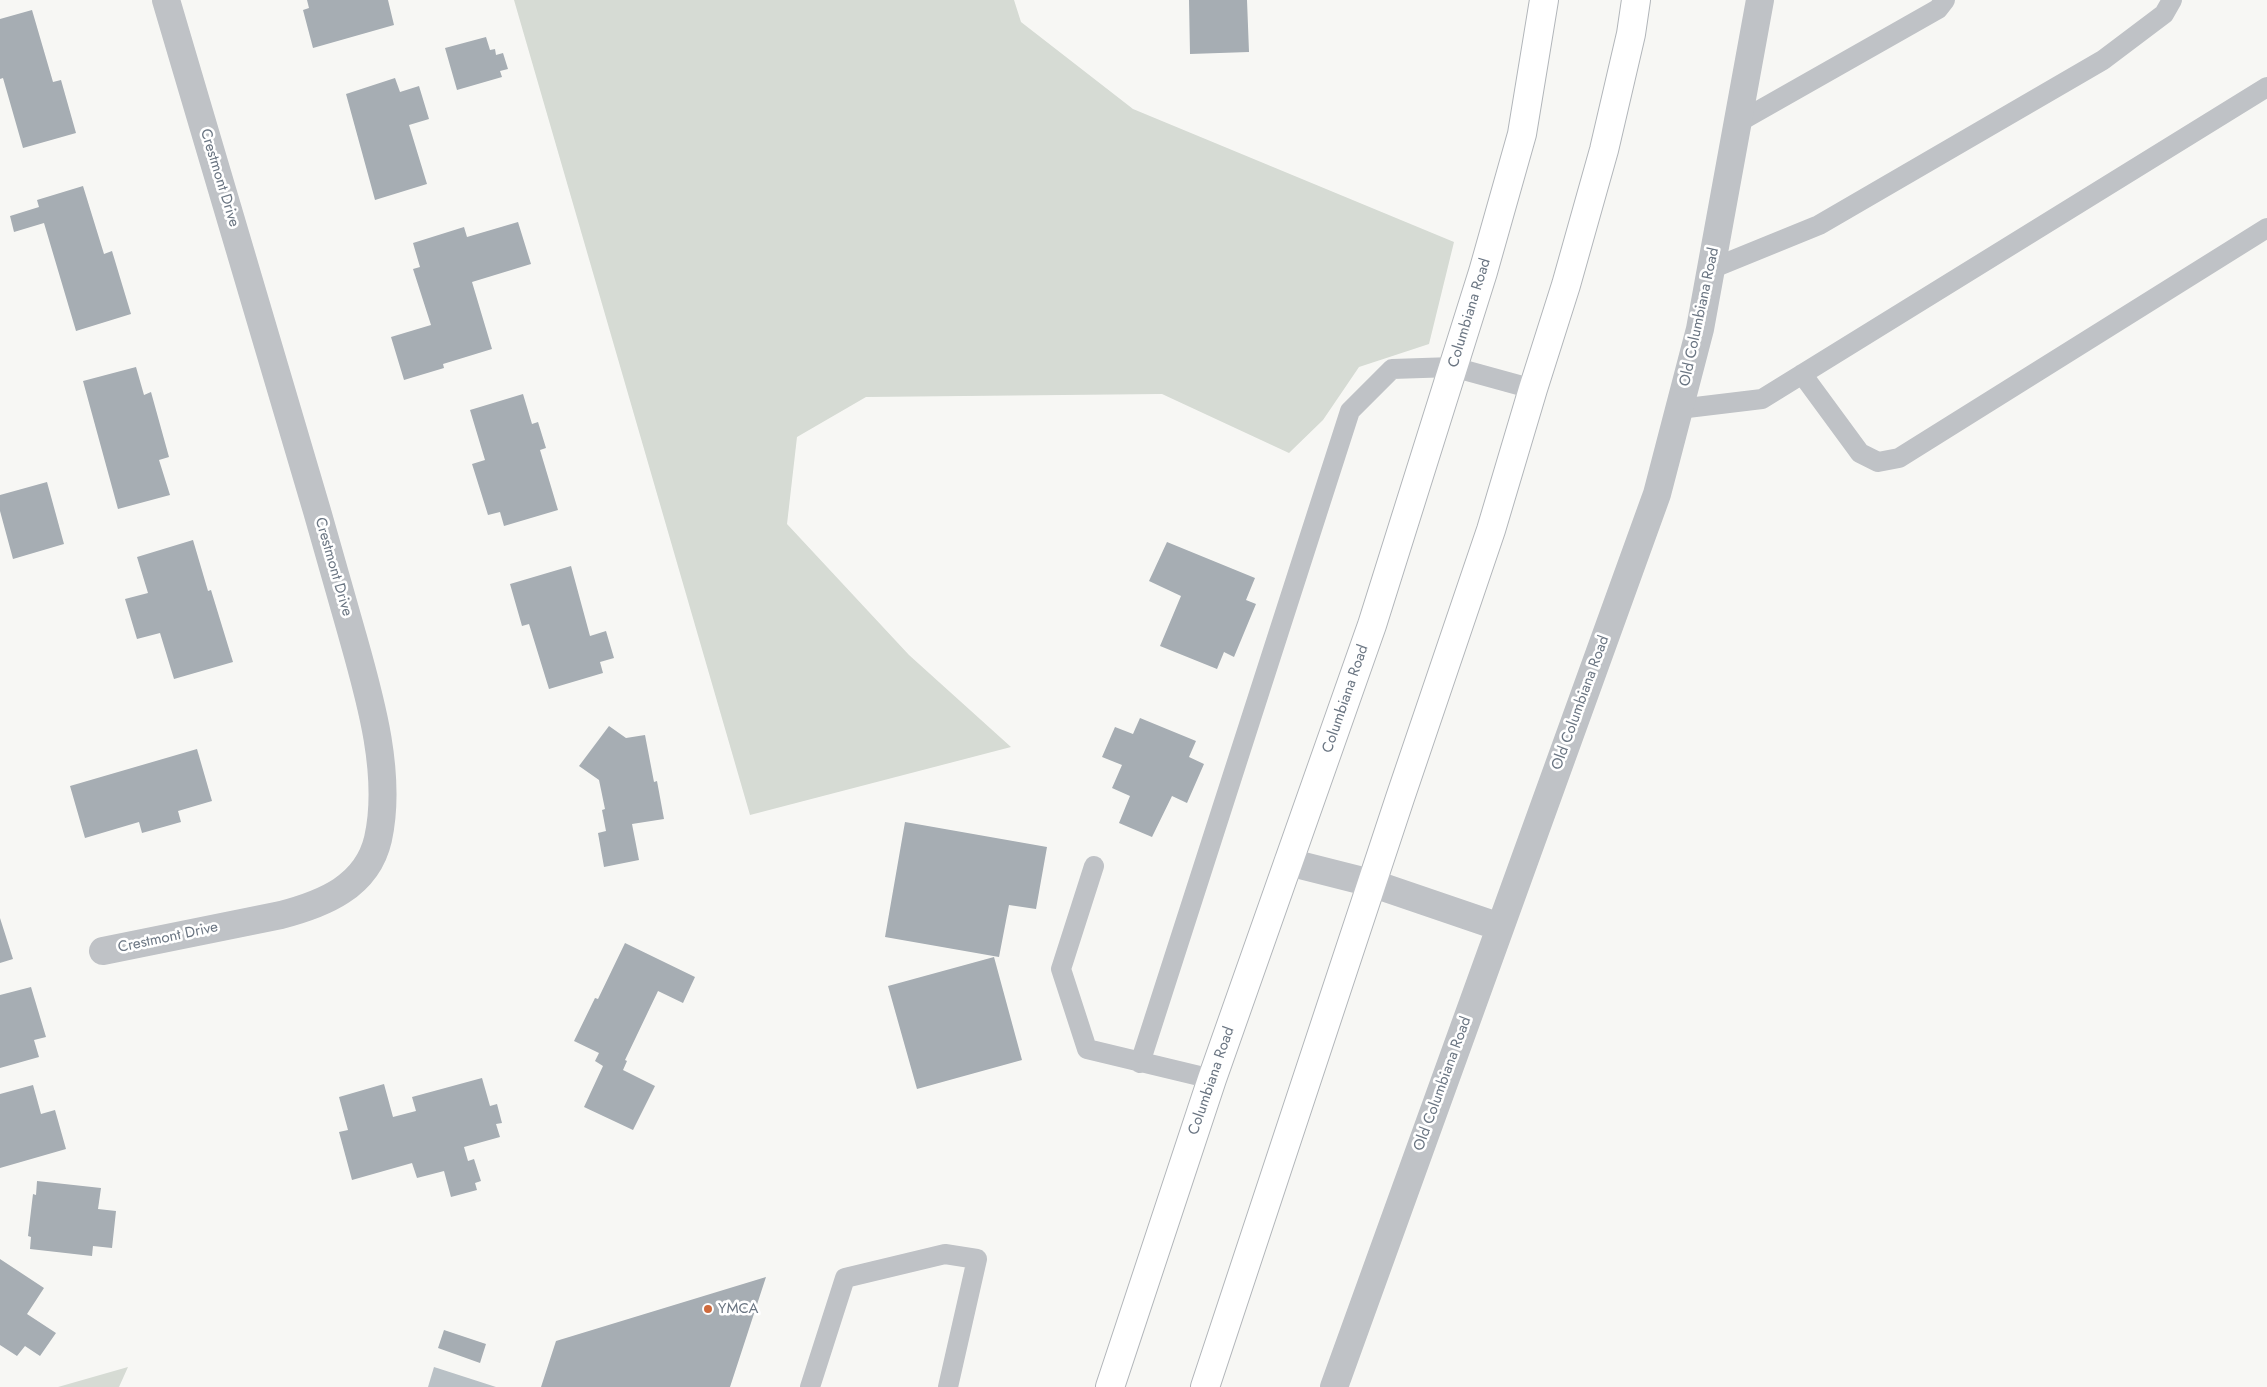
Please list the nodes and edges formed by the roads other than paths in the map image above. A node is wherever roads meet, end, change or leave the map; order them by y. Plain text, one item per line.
1 (166, 0) edge
2 (1544, 0) edge
3 (1636, 0) edge
4 (1760, 0) edge
5 (1945, 0) edge
6 (2172, 0) edge
7 (2267, 87) edge
8 (1738, 123) junction
9 (2267, 228) edge
10 (1711, 269) junction
11 (1453, 367) junction
12 (1802, 374) junction
13 (1532, 389) junction
14 (1679, 410) junction
15 (1288, 862) junction
16 (1094, 866) dead end
17 (1372, 883) junction
18 (1500, 927) junction
19 (103, 951) dead end
20 (1140, 1063) junction
21 (1212, 1079) junction
22 (810, 1387) edge
23 (948, 1387) edge
24 (1110, 1387) edge
25 (1205, 1387) edge
26 (1334, 1387) edge

1 - 19 street, Crestmont Drive
2 - 11 main road, Columbiana Road
3 - 13 main road
4 - 8 street, Old Columbiana Road
5 - 8 lane
6 - 10 lane
7 - 12 lane
8 - 10 street, Old Columbiana Road
9 - 12 lane
10 - 14 street, Old Columbiana Road
11 - 13 lane
11 - 15 main road, Columbiana Road
11 - 20 lane
12 - 14 lane
13 - 17 main road
14 - 18 street, Old Columbiana Road
15 - 17 street
15 - 21 main road, Columbiana Road
16 - 20 lane
17 - 18 street
17 - 25 main road
18 - 26 street, Old Columbiana Road
20 - 21 lane
21 - 24 main road, Columbiana Road
22 - 23 lane

